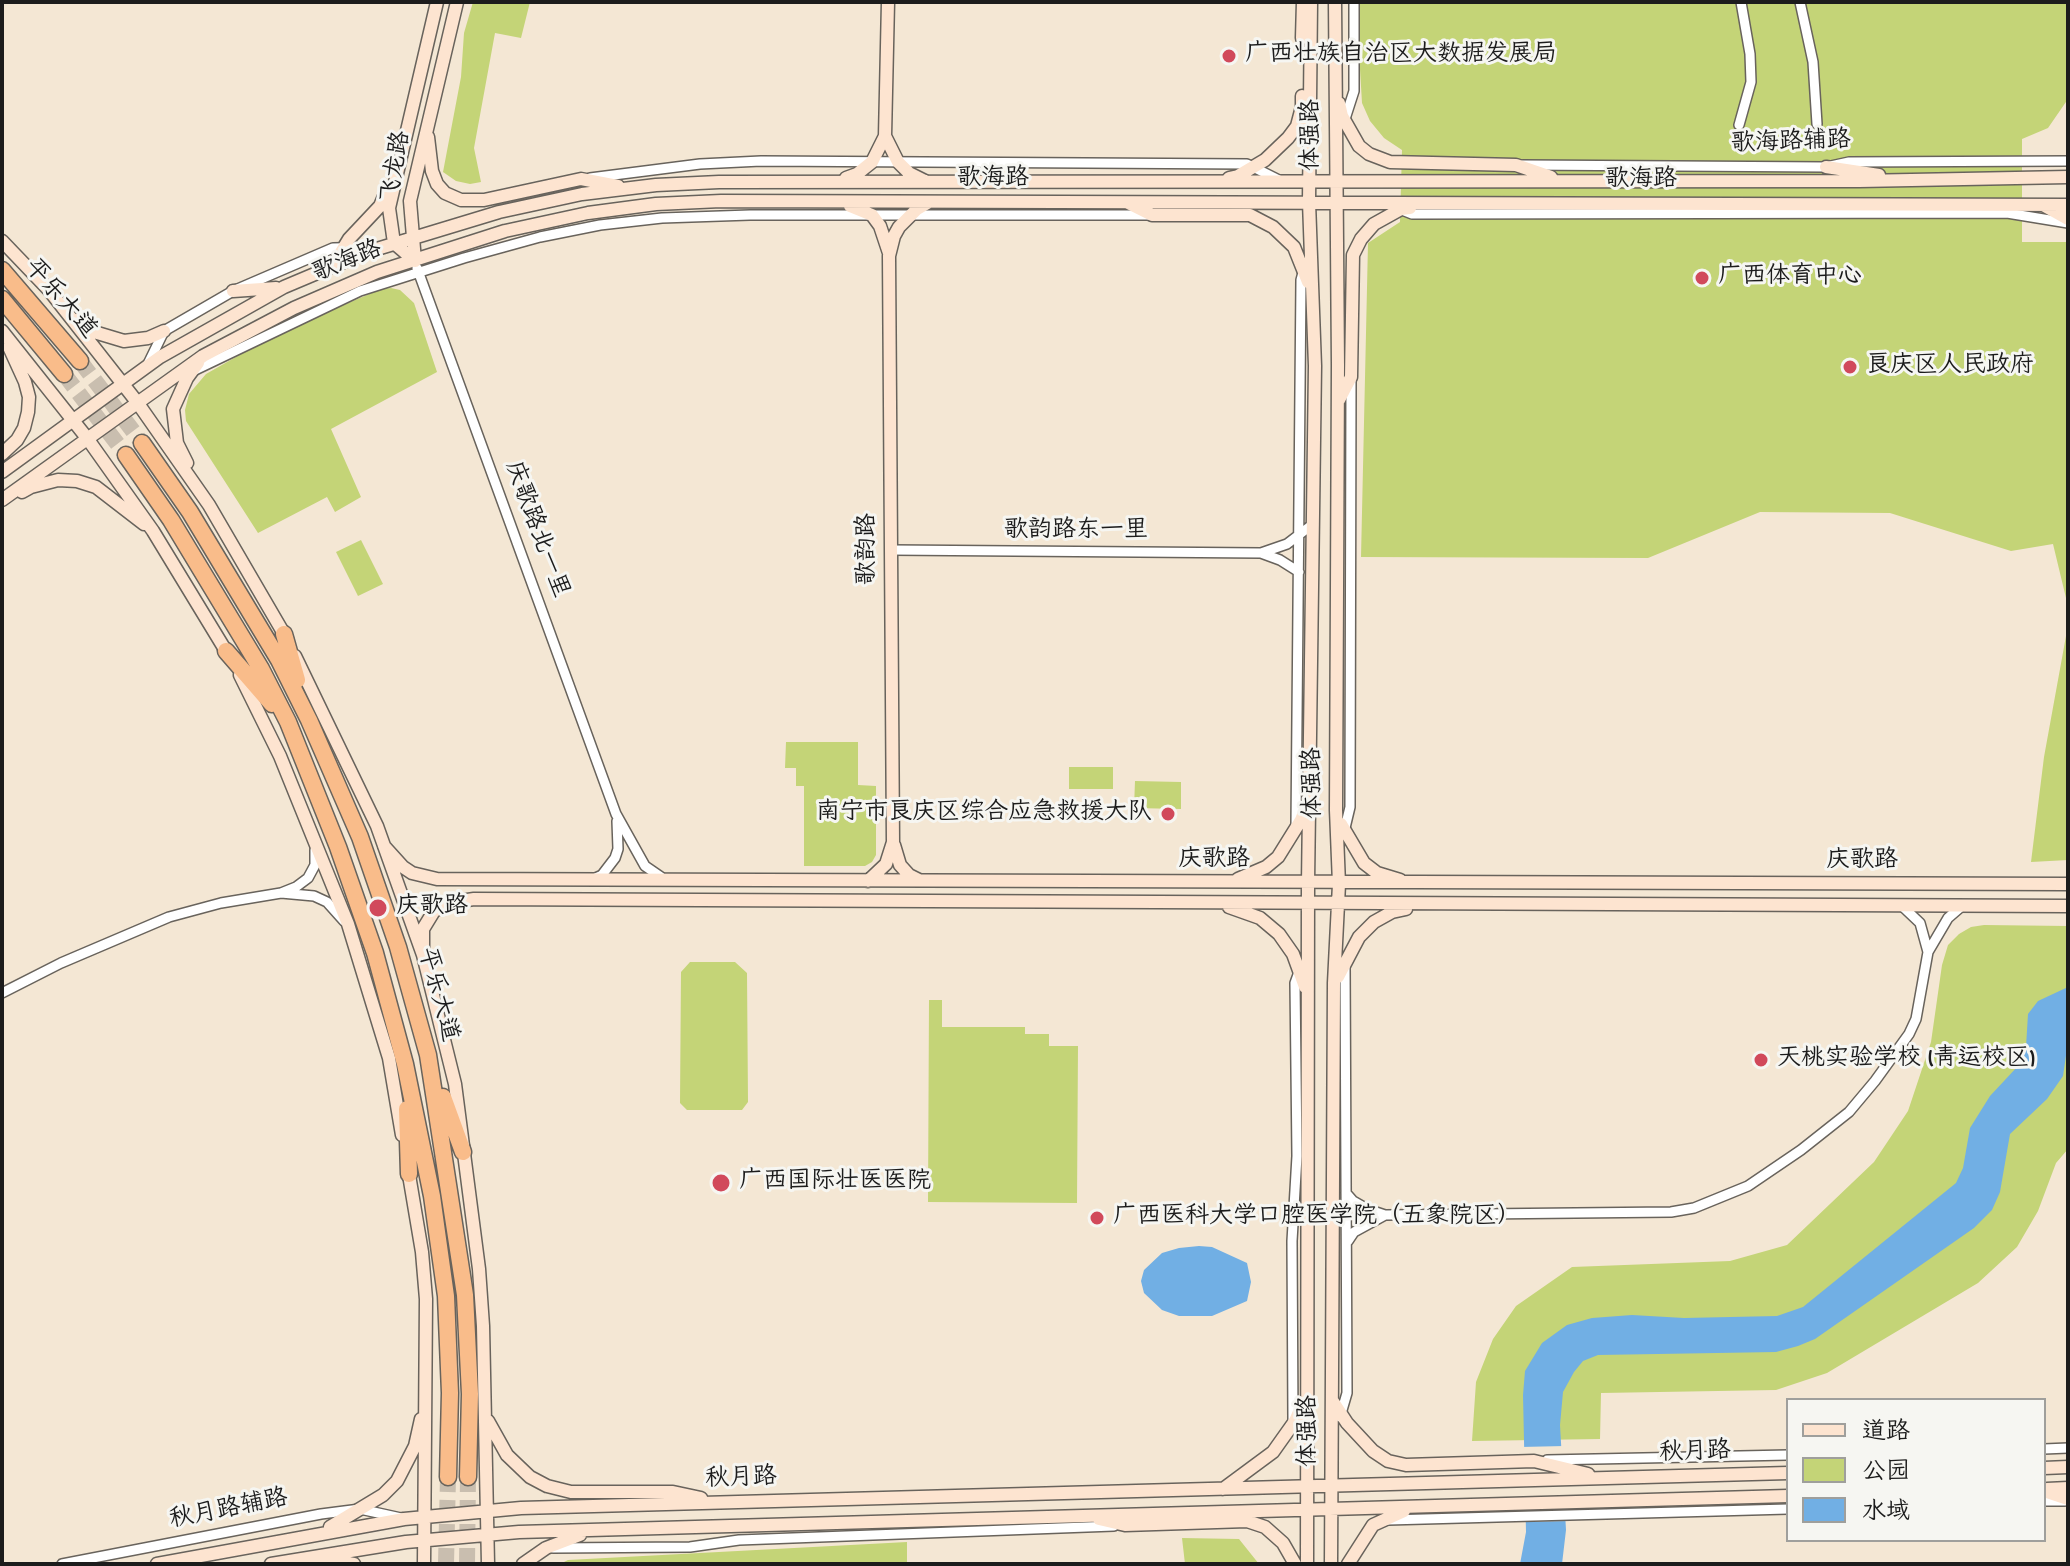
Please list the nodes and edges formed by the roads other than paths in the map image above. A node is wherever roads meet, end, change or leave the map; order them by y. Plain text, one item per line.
1 (457, 2) edge
2 (888, 2) edge
3 (1335, 2) edge
4 (1354, 2) edge
5 (1741, 2) edge
6 (1800, 2) edge
7 (1305, 3) edge
8 (434, 5) edge
9 (1335, 89) junction
10 (1344, 120) junction
11 (1817, 124) dead end
12 (1739, 125) dead end
13 (427, 127) junction
14 (885, 136) junction
15 (1335, 148) junction
16 (400, 161) junction
17 (2063, 161) edge
18 (872, 162) junction
19 (898, 162) junction
20 (1516, 165) junction
21 (1826, 167) junction
22 (1254, 168) junction
23 (2063, 177) edge
24 (581, 179) junction
25 (1909, 179) junction
26 (1561, 180) junction
27 (1211, 181) junction
28 (1282, 181) junction
29 (1309, 181) junction
30 (1335, 181) junction
31 (836, 182) junction
32 (927, 182) junction
33 (629, 188) junction
34 (836, 201) junction
35 (929, 202) junction
36 (1125, 202) junction
37 (1309, 202) junction
38 (1336, 203) junction
39 (1384, 203) junction
40 (1431, 203) junction
41 (1401, 209) junction
42 (2063, 214) edge
43 (872, 215) junction
44 (1152, 215) junction
45 (910, 216) junction
46 (414, 237) junction
47 (2, 241) edge
48 (388, 245) junction
49 (1310, 247) junction
50 (343, 248) junction
51 (889, 256) junction
52 (332, 267) junction
53 (416, 267) junction
54 (2, 270) edge
55 (1304, 270) junction
56 (284, 287) junction
57 (233, 291) junction
58 (55, 298) junction
59 (1313, 298) junction
60 (2, 299) edge
61 (164, 331) junction
62 (2, 332) edge
63 (203, 356) junction
64 (80, 361) tunnel mouth
65 (148, 364) junction
66 (192, 372) junction
67 (64, 374) tunnel mouth
68 (1351, 377) junction
69 (170, 378) junction
70 (122, 382) junction
71 (137, 402) junction
72 (1337, 403) junction
73 (73, 419) junction
74 (87, 438) junction
75 (142, 443) tunnel mouth
76 (2, 454) edge
77 (126, 455) tunnel mouth
78 (2, 472) edge
79 (2, 502) edge
80 (209, 505) junction
81 (1313, 524) junction
82 (153, 531) junction
83 (1298, 537) junction
84 (891, 550) junction
85 (1261, 553) junction
86 (1298, 571) junction
87 (1312, 585) junction
88 (284, 634) junction
89 (226, 651) junction
90 (309, 720) junction
91 (288, 722) junction
92 (1309, 798) junction
93 (1336, 810) junction
94 (616, 814) junction
95 (1296, 828) junction
96 (1344, 833) junction
97 (314, 839) junction
98 (893, 842) junction
99 (384, 846) junction
100 (1339, 855) junction
101 (474, 879) junction
102 (590, 880) junction
103 (672, 880) junction
104 (867, 881) junction
105 (927, 882) junction
106 (1151, 883) junction
107 (1211, 883) junction
108 (1308, 883) junction
109 (1339, 884) junction
110 (1435, 884) junction
111 (1984, 884) junction
112 (2062, 884) edge
113 (281, 893) junction
114 (474, 899) junction
115 (1150, 902) junction
116 (1211, 903) junction
117 (1308, 903) junction
118 (1338, 904) junction
119 (1435, 904) junction
120 (1901, 905) junction
121 (1963, 905) junction
122 (1983, 905) junction
123 (2062, 906) edge
124 (349, 927) junction
125 (1308, 950) junction
126 (1928, 952) junction
127 (423, 955) junction
128 (1345, 963) junction
129 (1299, 972) junction
130 (1334, 983) junction
131 (2, 993) edge
132 (1308, 994) junction
133 (428, 1055) junction
134 (405, 1064) junction
135 (463, 1152) junction
136 (409, 1174) junction
137 (1346, 1193) junction
138 (1385, 1215) junction
139 (1347, 1244) junction
140 (427, 1388) junction
141 (1306, 1396) junction
142 (1332, 1399) junction
143 (1341, 1414) junction
144 (485, 1416) junction
145 (1293, 1423) junction
146 (1332, 1443) junction
147 (2068, 1448) edge
148 (2046, 1449) edge
149 (1786, 1455) edge
150 (1534, 1461) junction
151 (2068, 1467) edge
152 (2046, 1468) edge
153 (1786, 1473) edge
154 (448, 1477) tunnel mouth
155 (468, 1477) tunnel mouth
156 (1602, 1478) junction
157 (1332, 1486) junction
158 (1305, 1487) junction
159 (2068, 1488) edge
160 (1223, 1489) junction
161 (2046, 1490) edge
162 (2046, 1491) edge
163 (1066, 1493) junction
164 (1786, 1496) edge
165 (2068, 1500) edge
166 (2046, 1501) edge
167 (724, 1502) junction
168 (1420, 1506) junction
169 (1604, 1508) junction
170 (360, 1509) junction
171 (1306, 1509) junction
172 (1332, 1509) junction
173 (1786, 1509) edge
174 (488, 1511) junction
175 (1468, 1512) junction
176 (1085, 1515) junction
177 (1066, 1516) junction
178 (424, 1517) junction
179 (404, 1519) junction
180 (1383, 1520) junction
181 (1125, 1525) junction
182 (594, 1530) junction
183 (315, 1534) junction
184 (487, 1535) junction
185 (424, 1540) junction
186 (546, 1548) junction
187 (314, 1557) junction
188 (62, 1564) edge
189 (157, 1564) edge
190 (271, 1564) edge
191 (354, 1564) edge
192 (424, 1564) edge
193 (488, 1564) edge
194 (523, 1564) edge
195 (1295, 1564) edge
196 (1307, 1564) edge
197 (1331, 1564) edge
198 (1348, 1564) edge

1 - 13 main road, 飞龙路
2 - 14 main road
3 - 9 main road, 体强路
4 - 10 street
5 - 12 street
6 - 11 street
7 - 22 main road
7 - 29 main road, 体强路
8 - 16 main road, 飞龙路
9 - 10 main road
9 - 15 main road, 体强路
10 - 15 street
10 - 20 main road
13 - 24 main road
13 - 46 main road, 飞龙路
14 - 18 main road
14 - 19 main road
15 - 30 main road, 体强路
16 - 48 main road, 飞龙路
16 - 50 main road
17 - 21 street, 歌海路辅路
18 - 19 street
18 - 24 street
18 - 31 main road
19 - 22 street
19 - 32 main road
20 - 21 street, 歌海路辅路
20 - 26 main road
21 - 25 main road
22 - 27 main road
22 - 28 street
23 - 25 main road, 歌海路
24 - 33 main road
25 - 26 main road, 歌海路
26 - 30 main road, 歌海路
27 - 28 main road, 歌海路
27 - 32 main road, 歌海路
28 - 29 main road, 歌海路
29 - 30 main road, 歌海路
29 - 37 main road, 体强路
30 - 38 main road, 体强路
31 - 32 main road, 歌海路
31 - 33 main road, 歌海路
33 - 46 main road, 歌海路
34 - 35 main road, 歌海路
34 - 43 main road
34 - 53 main road, 歌海路
35 - 36 main road, 歌海路
35 - 45 main road, 歌韵路
36 - 37 main road, 歌海路
36 - 44 main road
37 - 38 main road, 歌海路
37 - 49 main road, 体强路
38 - 39 main road, 歌海路
38 - 72 main road, 体强路
39 - 40 main road, 歌海路
39 - 41 street
40 - 41 main road
40 - 42 main road, 歌海路
41 - 42 street
41 - 68 main road
43 - 45 street
43 - 51 main road, 歌韵路
43 - 53 street
44 - 45 street
44 - 55 main road
45 - 51 main road, 歌韵路
46 - 48 main road, 歌海路
46 - 53 main road, 飞龙路
47 - 58 main road
48 - 50 street
48 - 52 main road, 歌海路
48 - 53 main road
49 - 55 street
49 - 59 main road, 体强路
50 - 52 main road
50 - 57 street
51 - 84 main road, 歌韵路
52 - 56 main road, 歌海路
53 - 63 main road, 歌海路
53 - 66 street
53 - 94 street, 庆歌路北一里
54 - 64 highway, 平乐大道
55 - 59 main road
55 - 83 street
56 - 57 main road
56 - 65 main road, 歌海路
57 - 61 street
58 - 61 main road
58 - 70 main road
59 - 81 main road, 体强路
60 - 67 highway, 平乐大道
61 - 65 street
62 - 73 main road
62 - 76 main road
63 - 66 main road
63 - 69 main road, 歌海路
65 - 70 main road, 歌海路
66 - 69 street
66 - 80 main road
68 - 72 main road
68 - 96 street
69 - 71 main road, 歌海路
70 - 71 main road
70 - 73 main road, 歌海路
71 - 74 main road, 歌海路
71 - 80 main road
72 - 93 main road, 体强路
73 - 74 main road
73 - 78 main road, 歌海路
74 - 79 main road, 歌海路
74 - 82 main road
75 - 90 highway, 平乐大道
77 - 91 highway, 平乐大道
79 - 82 main road
80 - 88 main road
81 - 83 street, 歌韵路东一里
81 - 87 main road, 体强路
82 - 89 main road
83 - 85 street, 歌韵路东一里
83 - 86 street
84 - 85 street, 歌韵路东一里
84 - 98 main road, 歌韵路
85 - 86 street, 歌韵路东一里
86 - 87 street, 歌韵路东一里
86 - 95 street
87 - 92 main road, 体强路
88 - 90 highway
88 - 99 main road
89 - 91 highway
89 - 97 main road
90 - 133 highway, 平乐大道
91 - 134 highway, 平乐大道
92 - 95 main road
92 - 108 main road, 体强路
93 - 96 main road
93 - 100 main road, 体强路
94 - 102 street, 庆歌路北一里
94 - 103 street, 庆歌路北一里
95 - 107 main road
96 - 100 street
96 - 110 main road
97 - 113 street
97 - 124 main road
98 - 104 main road
98 - 105 main road, 歌韵路
99 - 101 main road, 庆歌路
99 - 127 main road
100 - 109 main road, 体强路
101 - 102 main road, 庆歌路
101 - 114 main road
102 - 103 main road, 庆歌路
103 - 104 main road, 庆歌路
104 - 105 main road, 庆歌路
105 - 106 main road, 庆歌路
106 - 107 main road, 庆歌路
106 - 115 main road
107 - 108 main road, 庆歌路
108 - 109 main road, 庆歌路
108 - 117 main road, 体强路
109 - 110 main road, 庆歌路
109 - 118 main road, 体强路
110 - 111 main road, 庆歌路
111 - 112 main road, 庆歌路
111 - 122 main road
113 - 124 street
113 - 131 street
114 - 115 main road, 庆歌路
114 - 127 main road, 庆歌路
115 - 116 main road, 庆歌路
116 - 117 main road, 庆歌路
116 - 129 main road
117 - 118 main road, 庆歌路
117 - 125 main road, 体强路
118 - 119 main road, 庆歌路
118 - 130 main road, 体强路
119 - 120 main road, 庆歌路
119 - 128 main road
120 - 121 main road, 庆歌路
120 - 126 street
121 - 122 main road, 庆歌路
121 - 126 street
122 - 123 main road, 庆歌路
124 - 136 main road
125 - 129 street
125 - 132 main road, 体强路
126 - 138 street
127 - 135 main road
128 - 130 main road
128 - 137 street
129 - 132 main road
129 - 145 street
130 - 142 main road, 体强路
132 - 141 main road, 体强路
133 - 135 highway
133 - 155 highway, 平乐大道
134 - 136 highway
134 - 154 highway, 平乐大道
135 - 144 main road
136 - 140 main road
137 - 138 street
137 - 139 street
138 - 139 street
139 - 143 street
140 - 170 main road
140 - 178 main road
141 - 145 main road
141 - 158 main road, 体强路
142 - 143 main road
142 - 146 main road, 体强路
143 - 146 street
143 - 150 main road
144 - 167 main road
144 - 174 main road
145 - 160 main road
146 - 157 main road, 体强路
147 - 148 street
149 - 150 street
150 - 156 main road
151 - 152 main road
153 - 156 main road, 秋月路
156 - 157 main road, 秋月路
157 - 158 main road, 秋月路
157 - 172 main road, 体强路
158 - 160 main road, 秋月路
158 - 171 main road, 体强路
159 - 161 main road
160 - 163 main road, 秋月路
162 - 165 main road
163 - 167 main road, 秋月路
163 - 177 main road
164 - 169 main road, 秋月路
165 - 166 street
167 - 174 main road, 秋月路
168 - 172 main road, 秋月路
168 - 175 main road, 秋月路
168 - 180 main road
169 - 173 street
169 - 175 main road, 秋月路
170 - 179 street, 秋月路辅路
170 - 183 main road
170 - 188 street, 秋月路辅路
171 - 172 main road, 秋月路
171 - 176 main road, 秋月路
171 - 196 main road, 体强路
172 - 197 main road, 体强路
174 - 178 main road, 秋月路
174 - 184 main road
175 - 180 street
176 - 177 main road, 秋月路
176 - 181 main road
177 - 182 main road, 秋月路
178 - 179 main road, 秋月路
178 - 185 main road
179 - 183 main road, 秋月路
180 - 198 main road
181 - 186 street
181 - 195 main road
182 - 184 main road, 秋月路
182 - 186 main road
183 - 189 main road, 秋月路
184 - 185 main road, 秋月路
184 - 193 main road
185 - 187 main road, 秋月路
185 - 192 main road
186 - 194 main road
187 - 190 main road, 秋月路
187 - 191 main road

